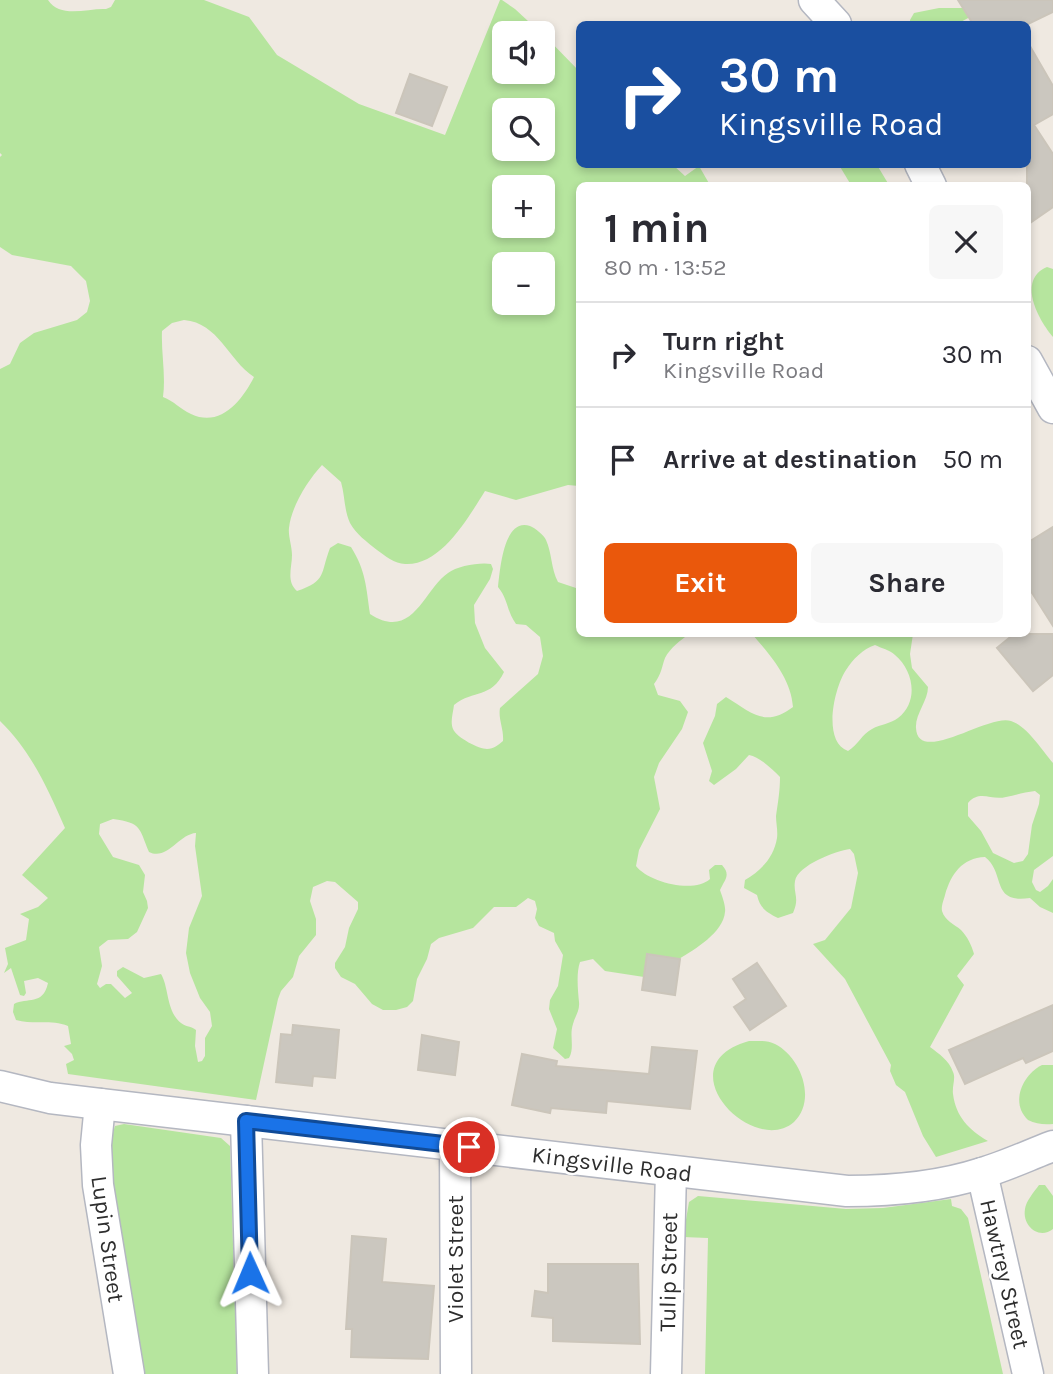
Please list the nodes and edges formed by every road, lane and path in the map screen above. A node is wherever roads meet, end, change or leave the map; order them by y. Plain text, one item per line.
1 (814, 0) edge
2 (833, 21) edge
3 (1031, 368) edge
4 (1053, 408) edge
5 (0, 1086) edge
6 (100, 1104) junction
7 (246, 1121) junction
8 (455, 1145) junction
9 (1053, 1146) edge
10 (671, 1171) junction
11 (982, 1173) junction
12 (129, 1374) edge
13 (253, 1374) edge
14 (456, 1374) edge
15 (666, 1374) edge
16 (1028, 1374) edge

1 - 2 street
3 - 4 street
5 - 6 street, Kingsville Road
6 - 7 street, Kingsville Road
6 - 12 street, Lupin Street
7 - 8 street, Kingsville Road
7 - 13 street
8 - 10 street, Kingsville Road
8 - 14 street, Violet Street
9 - 11 street, Kingsville Road
10 - 11 street, Kingsville Road
10 - 15 street, Tulip Street
11 - 16 street, Hawtrey Street

